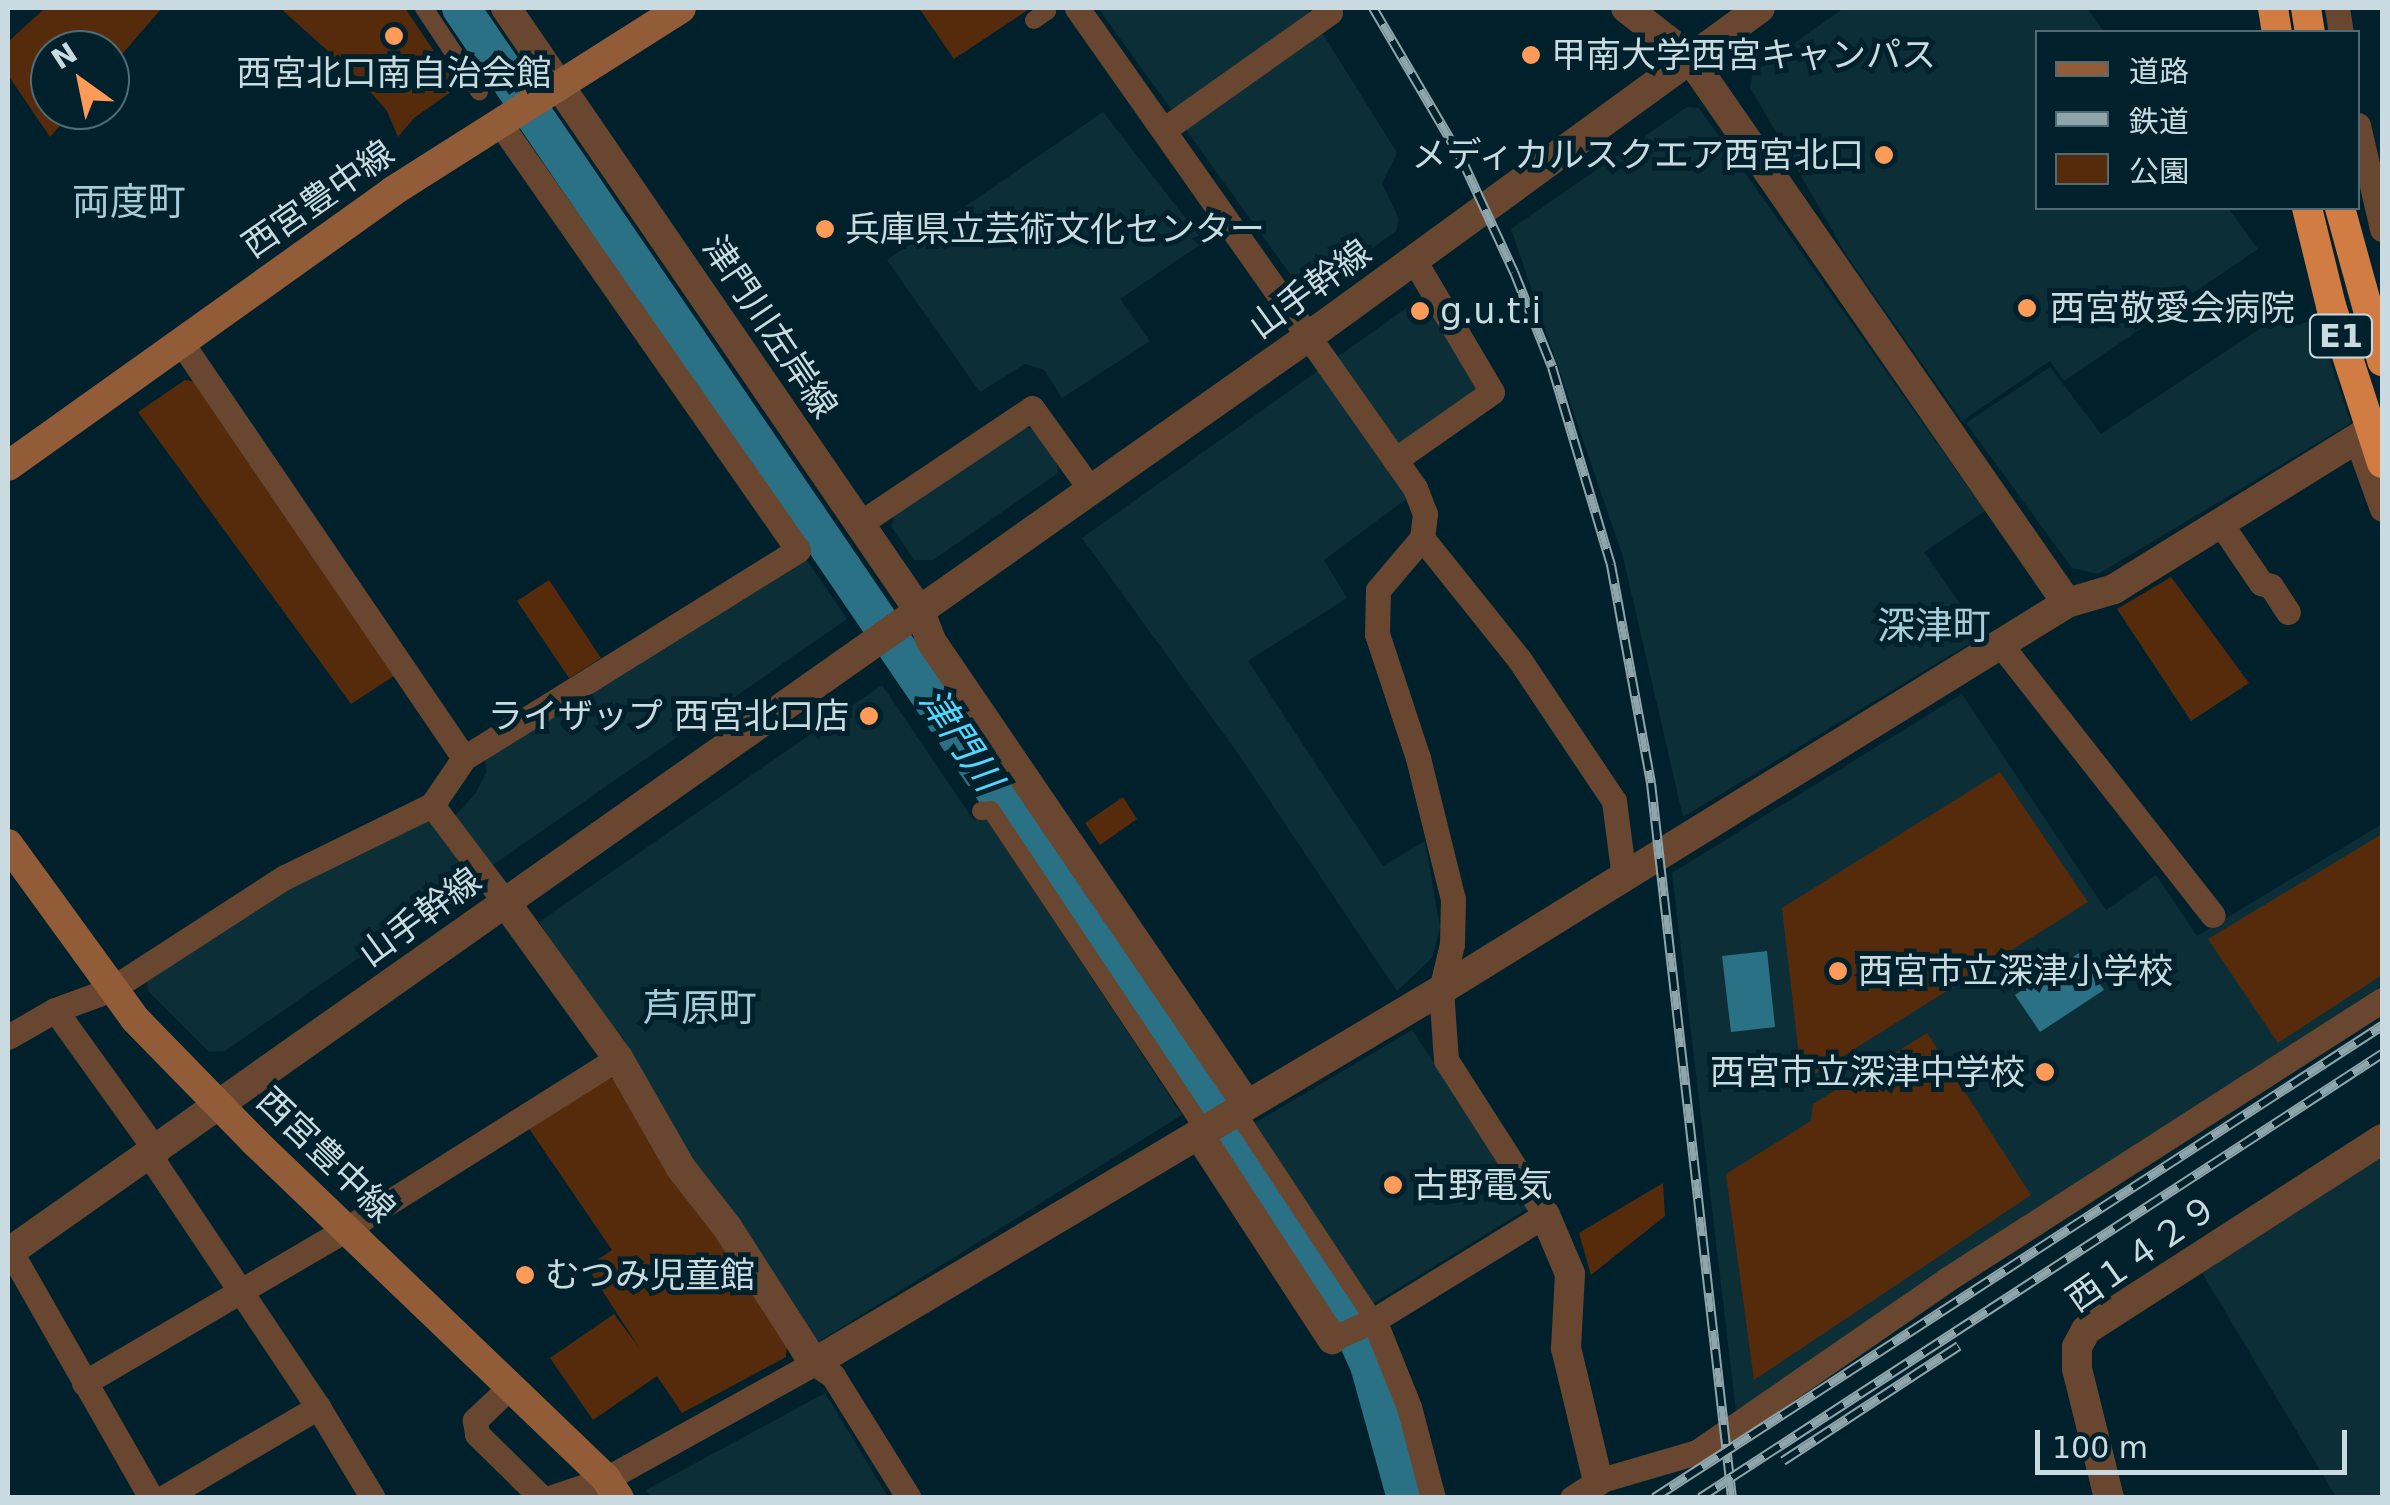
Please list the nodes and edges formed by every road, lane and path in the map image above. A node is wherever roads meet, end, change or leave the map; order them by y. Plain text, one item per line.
1 (424, 8) edge
2 (506, 8) edge
3 (681, 8) edge
4 (1326, 8) edge
5 (1626, 8) edge
6 (1760, 8) edge
7 (1088, 12) edge
8 (1689, 57) junction
9 (553, 87) junction
10 (479, 91) dead end
11 (504, 119) junction
12 (1166, 129) junction
13 (2360, 134) edge
14 (2307, 210) edge
15 (2341, 210) edge
16 (2382, 229) edge
17 (1414, 260) junction
18 (1308, 336) junction
19 (181, 342) junction
20 (2382, 360) edge
21 (2382, 423) edge
22 (2357, 440) junction
23 (1395, 460) junction
24 (2382, 462) edge
25 (8, 466) edge
26 (1091, 490) junction
27 (2382, 509) edge
28 (859, 524) junction
29 (2220, 524) junction
30 (1422, 538) junction
31 (2068, 603) junction
32 (2288, 612) dead end
33 (899, 627) junction
34 (2001, 645) junction
35 (464, 758) junction
36 (432, 805) junction
37 (982, 811) dead end
38 (8, 844) edge
39 (1624, 878) junction
40 (505, 902) junction
41 (2213, 915) dead end
42 (110, 990) junction
43 (1441, 990) junction
44 (2382, 1000) edge
45 (55, 1010) junction
46 (8, 1036) edge
47 (618, 1058) junction
48 (222, 1106) junction
49 (1219, 1123) junction
50 (2382, 1139) edge
51 (153, 1154) junction
52 (1545, 1214) junction
53 (348, 1228) junction
54 (8, 1251) edge
55 (240, 1291) junction
56 (1374, 1320) junction
57 (1332, 1339) joint
58 (814, 1363) junction
59 (84, 1383) junction
60 (511, 1386) junction
61 (318, 1407) junction
62 (1598, 1481) junction
63 (613, 1488) edge
64 (151, 1498) edge
65 (164, 1498) edge
66 (373, 1498) edge
67 (545, 1498) edge
68 (909, 1498) edge
69 (1433, 1498) edge
70 (1572, 1498) edge
71 (2109, 1498) edge

1 - 10 street
2 - 9 street, 津門川左岸線
3 - 9 main road, 西宮豊中線
4 - 12 street
5 - 8 street
6 - 8 street, 山手幹線
7 - 12 street
8 - 17 street, 山手幹線
8 - 31 street
9 - 11 main road, 西宮豊中線
9 - 28 street, 津門川左岸線
11 - 19 main road, 西宮豊中線
11 - 35 street
12 - 18 street
13 - 16 street
14 - 24 highway, E1, bridge
15 - 20 highway, E1
17 - 18 street, 山手幹線
17 - 23 street
18 - 23 street
18 - 26 street, 山手幹線
19 - 25 main road, 西宮豊中線
19 - 35 street
21 - 22 street
22 - 27 street
22 - 29 street
23 - 30 street
26 - 28 street
26 - 33 street, 山手幹線
28 - 33 street, 津門川左岸線
29 - 31 street
29 - 32 street
30 - 39 street
30 - 43 street
31 - 34 street
33 - 40 street, 山手幹線
33 - 49 street, 津門川左岸線
34 - 39 street
34 - 41 street
35 - 36 street
36 - 40 street
36 - 42 street
37 - 49 street
38 - 42 main road, 西宮豊中線
39 - 43 street
40 - 47 street
40 - 48 street, 山手幹線
42 - 45 street
42 - 48 main road, 西宮豊中線
43 - 49 street
43 - 52 street
44 - 62 street
45 - 46 street
45 - 51 street
47 - 53 street
47 - 58 street
48 - 51 street, 山手幹線
48 - 53 main road, 西宮豊中線
49 - 56 street
49 - 57 street, 津門川左岸線
49 - 58 street
50 - 71 street, 西１４２９
51 - 54 street, 山手幹線
51 - 55 street
52 - 56 street
52 - 62 street
53 - 55 street
53 - 60 main road, 西宮豊中線
54 - 59 street
55 - 59 street
55 - 61 street
56 - 57 street
56 - 69 street
58 - 63 street
58 - 68 street
59 - 64 street
60 - 63 main road, 西宮豊中線
60 - 67 street
61 - 65 street
61 - 66 street
62 - 70 street
63 - 67 street

